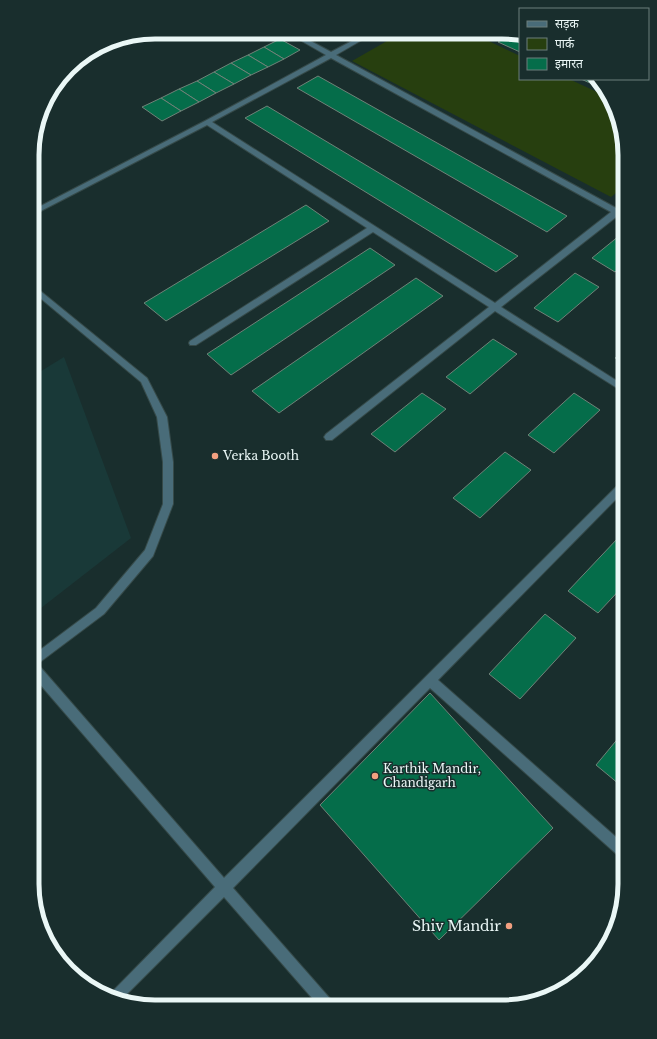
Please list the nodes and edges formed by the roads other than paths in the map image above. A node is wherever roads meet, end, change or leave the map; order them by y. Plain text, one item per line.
1 (301, 39) edge
2 (360, 39) edge
3 (330, 55) junction
4 (207, 122) junction
5 (39, 210) edge
6 (617, 212) joint
7 (373, 228) junction
8 (39, 293) edge
9 (496, 307) junction
10 (193, 343) dead end
11 (618, 385) edge
12 (329, 437) dead end
13 (618, 491) edge
14 (39, 658) edge
15 (39, 674) edge
16 (430, 680) junction
17 (618, 848) edge
18 (224, 887) junction
19 (118, 994) edge
20 (323, 1000) edge

1 - 3 street
2 - 3 street
3 - 4 street
3 - 6 street
4 - 5 street
4 - 7 street
6 - 9 street
7 - 9 street
7 - 10 street
8 - 14 street
9 - 11 street
9 - 12 street
13 - 16 street
15 - 18 street
16 - 17 street
16 - 18 street
18 - 19 street
18 - 20 street

